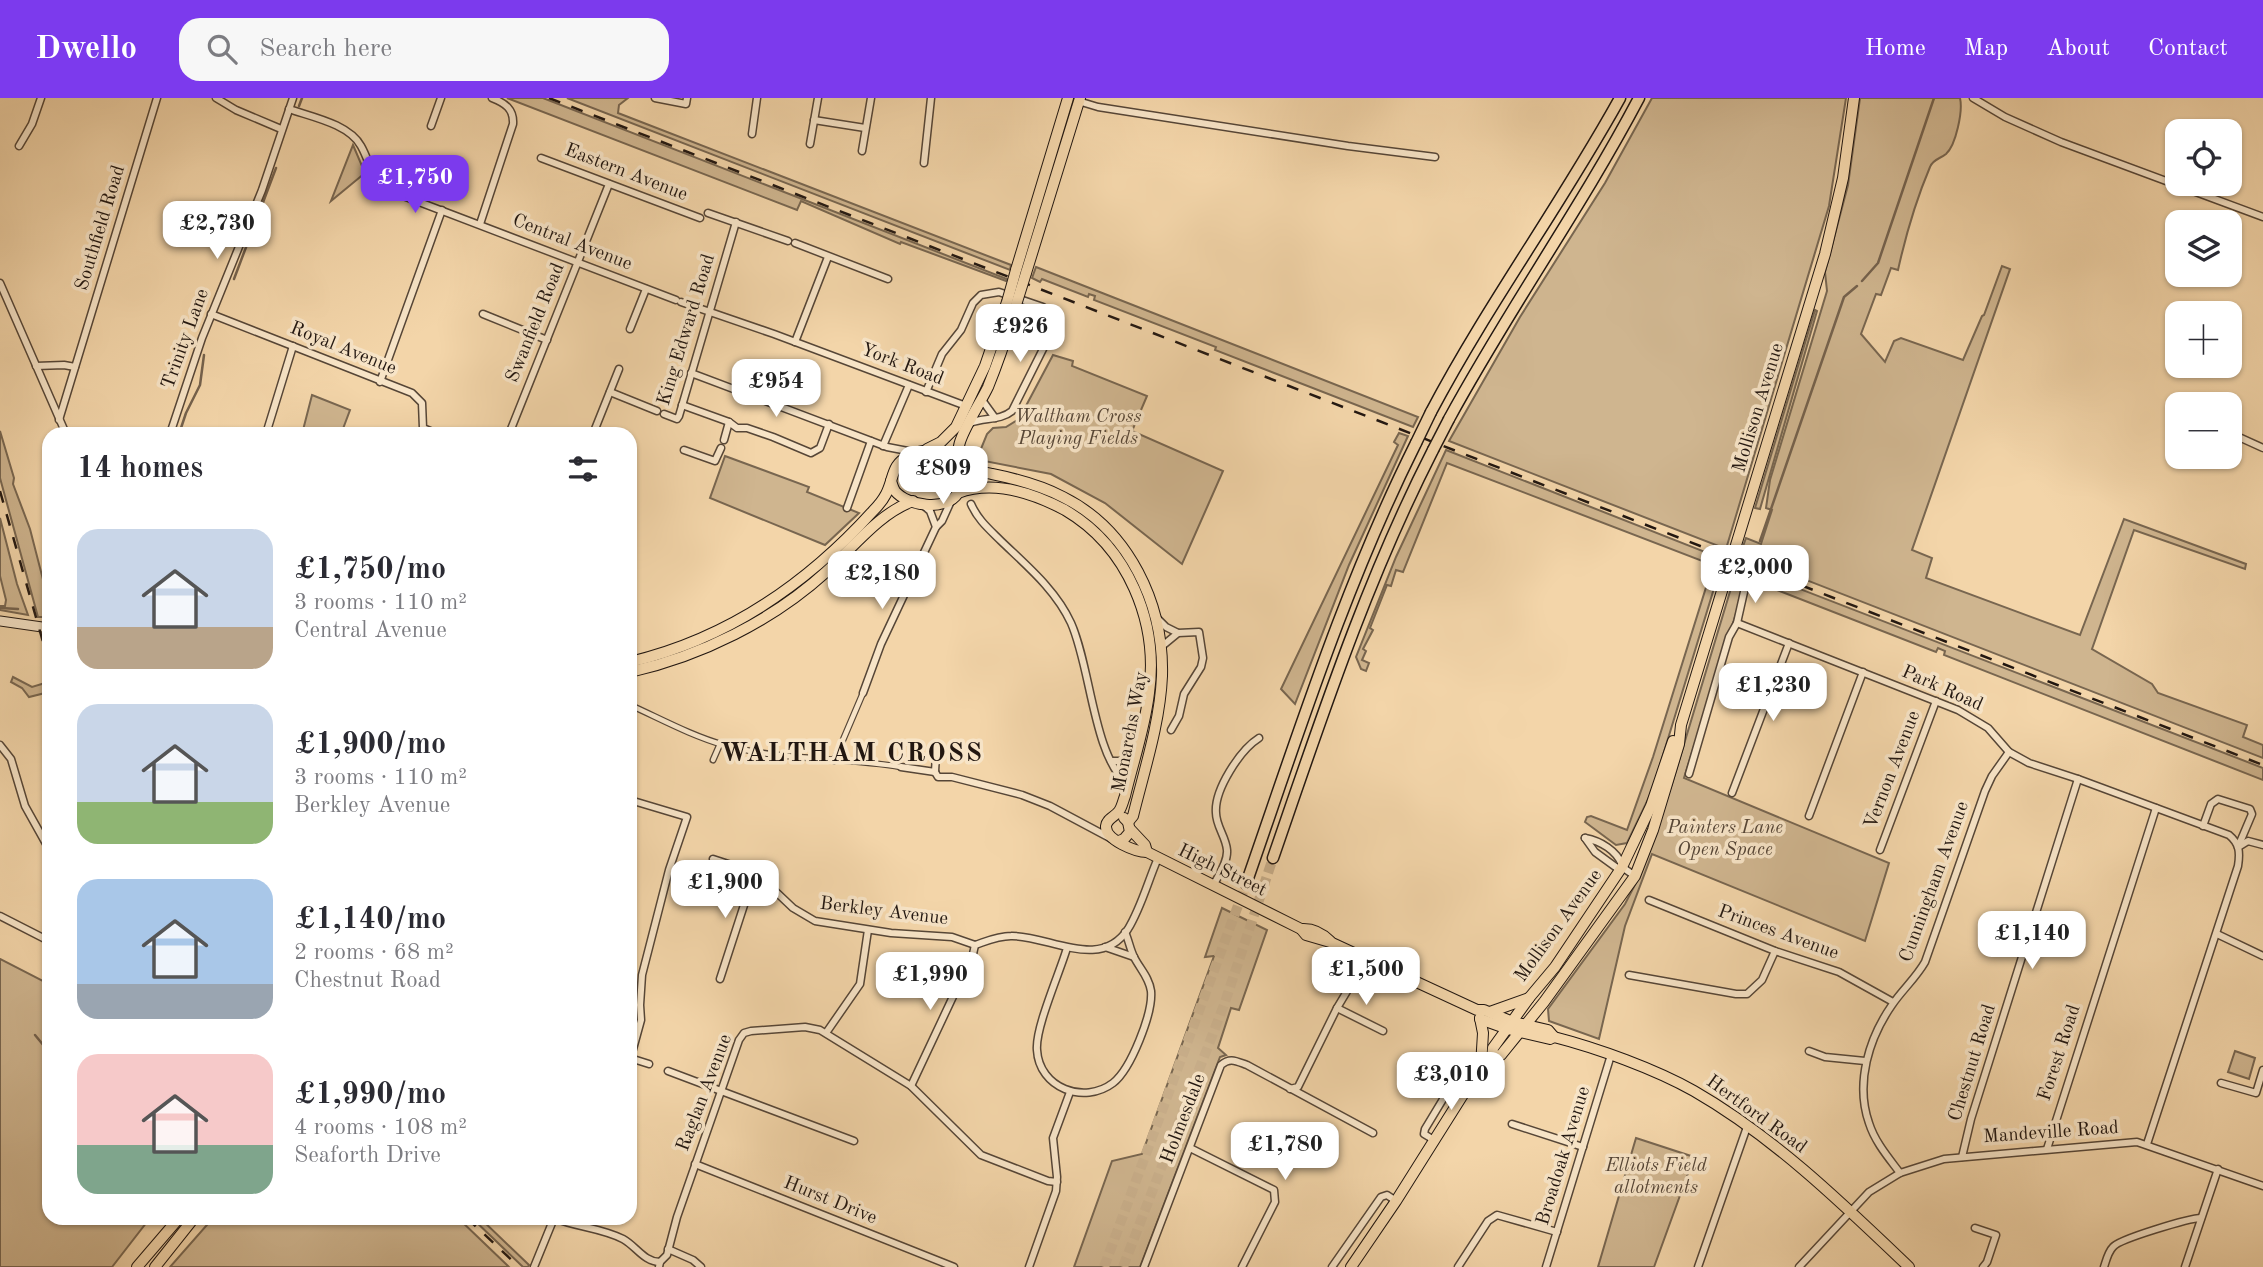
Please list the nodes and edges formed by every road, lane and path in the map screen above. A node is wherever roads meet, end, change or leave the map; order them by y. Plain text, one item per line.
1 (41, 98) edge
2 (157, 98) edge
3 (216, 98) edge
4 (293, 98) edge
5 (441, 98) edge
6 (492, 98) edge
7 (655, 98) edge
8 (687, 98) edge
9 (757, 98) edge
10 (817, 98) edge
11 (871, 98) edge
12 (931, 98) edge
13 (1620, 98) edge
14 (1639, 98) edge
15 (1854, 98) edge
16 (1973, 98) edge
17 (1073, 99) edge
18 (289, 108) junction
19 (814, 120) junction
20 (432, 126) dead end
21 (865, 128) junction
22 (281, 129) junction
23 (752, 134) dead end
24 (810, 144) dead end
25 (19, 146) dead end
26 (862, 151) dead end
27 (1435, 157) dead end
28 (541, 158) dead end
29 (924, 163) dead end
30 (609, 184) junction
31 (442, 210) junction
32 (708, 213) dead end
33 (2263, 217) edge
34 (700, 218) dead end
35 (736, 222) junction
36 (480, 224) junction
37 (828, 257) junction
38 (578, 262) junction
39 (888, 279) dead end
40 (0, 282) edge
41 (646, 289) junction
42 (1012, 301) junction
43 (708, 311) junction
44 (211, 314) junction
45 (483, 314) dead end
46 (630, 329) dead end
47 (547, 340) junction
48 (795, 342) junction
49 (293, 346) junction
50 (36, 366) junction
51 (75, 367) junction
52 (619, 369) dead end
53 (691, 373) junction
54 (380, 382) junction
55 (909, 385) junction
56 (610, 392) junction
57 (926, 392) junction
58 (982, 400) junction
59 (682, 405) junction
60 (966, 407) junction
61 (995, 418) junction
62 (60, 420) junction
63 (729, 422) junction
64 (970, 424) junction
65 (829, 425) junction
66 (63, 427) edge
67 (172, 427) edge
68 (268, 427) edge
69 (422, 427) edge
70 (512, 427) edge
71 (596, 427) edge
72 (2242, 438) edge
73 (724, 440) dead end
74 (871, 441) junction
75 (883, 446) junction
76 (2263, 448) edge
77 (721, 449) dead end
78 (684, 450) dead end
79 (920, 452) junction
80 (960, 464) junction
81 (891, 480) junction
82 (955, 496) junction
83 (918, 502) junction
84 (971, 504) dead end
85 (847, 508) dead end
86 (936, 527) junction
87 (1746, 583) dead end
88 (1156, 617) junction
89 (0, 621) edge
90 (1737, 623) junction
91 (42, 627) edge
92 (1178, 633) junction
93 (1789, 643) junction
94 (1161, 648) junction
95 (637, 660) edge
96 (637, 670) edge
97 (1863, 672) junction
98 (863, 693) joint
99 (1936, 701) junction
100 (637, 708) edge
101 (1681, 725) junction
102 (1171, 730) dead end
103 (1259, 738) dead end
104 (720, 744) junction
105 (0, 745) edge
106 (2009, 752) junction
107 (936, 754) dead end
108 (1136, 756) junction
109 (713, 760) dead end
110 (834, 761) junction
111 (1111, 761) junction
112 (901, 767) joint
113 (935, 772) junction
114 (1689, 774) dead end
115 (2078, 779) junction
116 (1127, 784) junction
117 (1732, 793) dead end
118 (637, 802) edge
119 (2156, 808) junction
120 (1809, 816) dead end
121 (1111, 818) junction
122 (1089, 825) junction
123 (1129, 826) junction
124 (2203, 826) junction
125 (42, 836) edge
126 (1115, 840) junction
127 (2263, 845) edge
128 (2238, 847) junction
129 (1631, 850) junction
130 (1880, 850) dead end
131 (1147, 852) junction
132 (1616, 853) junction
133 (1158, 858) junction
134 (1273, 858) tunnel mouth
135 (713, 859) dead end
136 (1611, 864) junction
137 (1622, 867) junction
138 (1635, 876) junction
139 (762, 878) junction
140 (1246, 884) tunnel mouth
141 (1213, 886) junction
142 (1609, 889) junction
143 (1649, 900) dead end
144 (0, 916) edge
145 (1283, 920) joint
146 (868, 930) junction
147 (1125, 932) junction
148 (2217, 934) junction
149 (42, 937) edge
150 (975, 945) junction
151 (1105, 947) junction
152 (1067, 948) junction
153 (1775, 951) junction
154 (2263, 956) edge
155 (1134, 957) junction
156 (1358, 973) dead end
157 (1629, 975) dead end
158 (720, 979) dead end
159 (1529, 998) junction
160 (1544, 1002) junction
161 (1893, 1002) junction
162 (1337, 1008) junction
163 (1490, 1012) junction
164 (1478, 1015) junction
165 (1510, 1026) junction
166 (1523, 1028) junction
167 (1383, 1031) dead end
168 (826, 1033) junction
169 (1551, 1033) junction
170 (637, 1034) edge
171 (1809, 1051) dead end
172 (1611, 1055) junction
173 (1492, 1057) junction
174 (637, 1061) edge
175 (1865, 1061) junction
176 (649, 1064) dead end
177 (1481, 1066) junction
178 (2263, 1070) edge
179 (668, 1071) dead end
180 (2221, 1083) dead end
181 (911, 1086) junction
182 (1288, 1089) junction
183 (721, 1090) junction
184 (1070, 1092) junction
185 (1511, 1124) dead end
186 (1747, 1127) junction
187 (1373, 1133) dead end
188 (854, 1141) dead end
189 (2147, 1144) junction
190 (1583, 1147) junction
191 (1190, 1148) junction
192 (2047, 1149) junction
193 (1962, 1157) junction
194 (695, 1164) junction
195 (2218, 1169) junction
196 (1900, 1173) junction
197 (1057, 1182) junction
198 (2263, 1185) edge
199 (1396, 1201) junction
200 (1851, 1211) junction
201 (2201, 1218) junction
202 (172, 1225) edge
203 (188, 1225) edge
204 (551, 1225) edge
205 (578, 1225) edge
206 (1975, 1228) dead end
207 (1557, 1232) junction
208 (668, 1249) junction
209 (659, 1265) edge
210 (1905, 1266) edge
211 (137, 1267) edge
212 (155, 1267) edge
213 (534, 1267) edge
214 (701, 1267) edge
215 (954, 1267) edge
216 (1029, 1267) edge
217 (1144, 1267) edge
218 (1242, 1267) edge
219 (1332, 1267) edge
220 (1350, 1267) edge
221 (1458, 1267) edge
222 (1546, 1267) edge
223 (1698, 1267) edge
224 (1799, 1267) edge
225 (1983, 1267) edge
226 (2104, 1267) edge
227 (2185, 1267) edge

1 - 25 street
2 - 51 street, Southfield Road
3 - 22 street
4 - 18 street, Trinity Lane
5 - 20 street
6 - 36 street
7 - 8 street
9 - 23 street
10 - 19 street
11 - 21 street
12 - 29 street
13 - 140 highway, bridge
14 - 134 highway, bridge
15 - 101 main road, Mollison Avenue
16 - 33 street
17 - 27 street
17 - 42 main road, bridge
18 - 22 street, Trinity Lane
18 - 31 street, Central Avenue
19 - 21 street
19 - 24 street
21 - 26 street
22 - 44 street, Trinity Lane
28 - 30 street, Eastern Avenue
30 - 34 street, Eastern Avenue
30 - 38 street, Swanfield Road
31 - 36 street, Central Avenue
31 - 54 street
32 - 35 street
35 - 37 street
35 - 43 street, King Edward Road
36 - 38 street, Central Avenue
37 - 39 street
37 - 48 street
38 - 41 street, Central Avenue
38 - 47 street, Swanfield Road
40 - 50 street
41 - 43 street, Central Avenue
41 - 46 street
42 - 57 street
42 - 58 main road
42 - 60 main road
42 - 61 street
43 - 48 street, York Road
43 - 53 street, King Edward Road
44 - 49 street, Royal Avenue
44 - 67 street, Trinity Lane
45 - 47 street
47 - 70 street, Swanfield Road
48 - 55 street, York Road
49 - 54 street, Royal Avenue
49 - 68 street
50 - 51 street
50 - 62 street
51 - 62 street, Southfield Road
52 - 56 street
53 - 59 street, King Edward Road
53 - 65 street
54 - 69 street, Royal Avenue
55 - 57 street, York Road
55 - 75 street
56 - 59 street, King Edward Road
56 - 71 street
57 - 60 street, York Road
58 - 61 street
58 - 64 main road
59 - 63 street
60 - 79 main road
61 - 64 street
62 - 66 street
63 - 65 street
63 - 73 street
64 - 80 main road
65 - 74 street
72 - 76 street
74 - 75 street
74 - 85 street
75 - 79 street
77 - 78 street
79 - 80 main road
79 - 81 main road
80 - 82 main road
80 - 88 main road, Monarchs Way
81 - 83 main road
81 - 95 main road
82 - 83 main road
82 - 86 street
82 - 108 main road, Monarchs Way
83 - 86 street
83 - 96 main road
84 - 111 street
86 - 98 street
87 - 90 street
88 - 92 street
88 - 94 main road, Monarchs Way
89 - 91 main road
90 - 93 street, Park Road
90 - 114 street
92 - 94 street
92 - 102 street
93 - 97 street, Park Road
93 - 117 street
94 - 123 main road, Monarchs Way
97 - 99 street, Park Road
97 - 120 street
98 - 110 street
99 - 106 street, Park Road
99 - 130 street, Vernon Avenue
100 - 104 street, High Street
101 - 129 main road, Mollison Avenue
101 - 138 main road, Mollison Avenue
103 - 141 street
104 - 109 street
104 - 110 street, High Street
105 - 125 street
106 - 115 street, Park Road
106 - 161 street, Cunningham Avenue
107 - 113 street
108 - 111 street
108 - 116 main road, Monarchs Way
110 - 112 street, High Street
111 - 116 street
112 - 113 street, High Street
113 - 122 street, High Street
115 - 119 street, Park Road
115 - 193 street, Chestnut Road
116 - 121 main road, Monarchs Way
118 - 170 street
119 - 124 street, Park Road
119 - 192 street, Forest Road
121 - 122 street
121 - 123 main road
121 - 126 main road
122 - 126 street, High Street
123 - 126 main road
123 - 131 main road, High Street
124 - 128 street, Park Road
124 - 128 street
126 - 131 main road, High Street
127 - 128 street
128 - 148 street
129 - 132 main road
129 - 137 main road, Mollison Avenue
131 - 133 main road, High Street
132 - 136 street
132 - 137 street
133 - 141 main road, High Street
133 - 147 street
135 - 139 street, Berkley Avenue
136 - 137 street
136 - 142 street
137 - 138 street
137 - 142 main road, Mollison Avenue
138 - 160 main road, Mollison Avenue
139 - 146 street, Berkley Avenue
139 - 158 street
141 - 145 main road, High Street
142 - 159 main road, Mollison Avenue
143 - 153 street, Princes Avenue
144 - 149 street
145 - 164 main road, Hertford Road
146 - 150 street, Berkley Avenue
146 - 168 street
147 - 151 street
147 - 155 street
148 - 154 street
148 - 189 street
150 - 152 street
150 - 181 street
151 - 152 street
151 - 155 street
152 - 184 street
153 - 157 street
153 - 161 street, Princes Avenue
155 - 184 street
156 - 162 street
159 - 163 main road
159 - 165 main road, Mollison Avenue
160 - 166 main road, Mollison Avenue
160 - 169 main road
161 - 175 street, Cunningham Avenue
162 - 167 street
162 - 182 street
163 - 164 main road, Hertford Road
163 - 165 main road, Hertford Road
164 - 165 main road, Hertford Road
164 - 177 main road
165 - 166 main road, Hertford Road
165 - 173 main road, Mollison Avenue
166 - 169 main road, Hertford Road
166 - 173 main road, Mollison Avenue
168 - 181 street, Raglan Avenue
168 - 183 street, Raglan Avenue
169 - 172 main road, Hertford Road
171 - 175 street
172 - 186 main road, Hertford Road
172 - 190 street, Broadoak Avenue
173 - 177 main road, Mollison Avenue
174 - 176 street
175 - 196 street, Cunningham Avenue
177 - 199 main road
178 - 180 street
179 - 183 street
181 - 197 street, Raglan Avenue
182 - 187 street, Holmesdale
182 - 191 street, Holmesdale
183 - 188 street
183 - 194 street, Raglan Avenue
184 - 197 street
185 - 190 street
186 - 200 main road, Hertford Road
186 - 223 street
189 - 192 street, Mandeville Road
189 - 195 street, Mandeville Road
190 - 207 street, Broadoak Avenue
191 - 217 street, Holmesdale
191 - 218 street
192 - 193 street, Mandeville Road
193 - 196 street, Mandeville Road
194 - 208 street, Raglan Avenue
194 - 215 street, Hurst Drive
195 - 198 street, Mandeville Road
195 - 201 street
196 - 200 street, Mandeville Road
197 - 216 street
199 - 219 street
199 - 220 main road
200 - 210 main road, Hertford Road
200 - 224 street, Mandeville Road
201 - 226 street
201 - 227 street
202 - 211 main road
203 - 212 main road
204 - 213 street
205 - 209 street
206 - 225 street
207 - 221 street
207 - 222 street, Broadoak Avenue
208 - 209 street, Raglan Avenue
208 - 214 street

